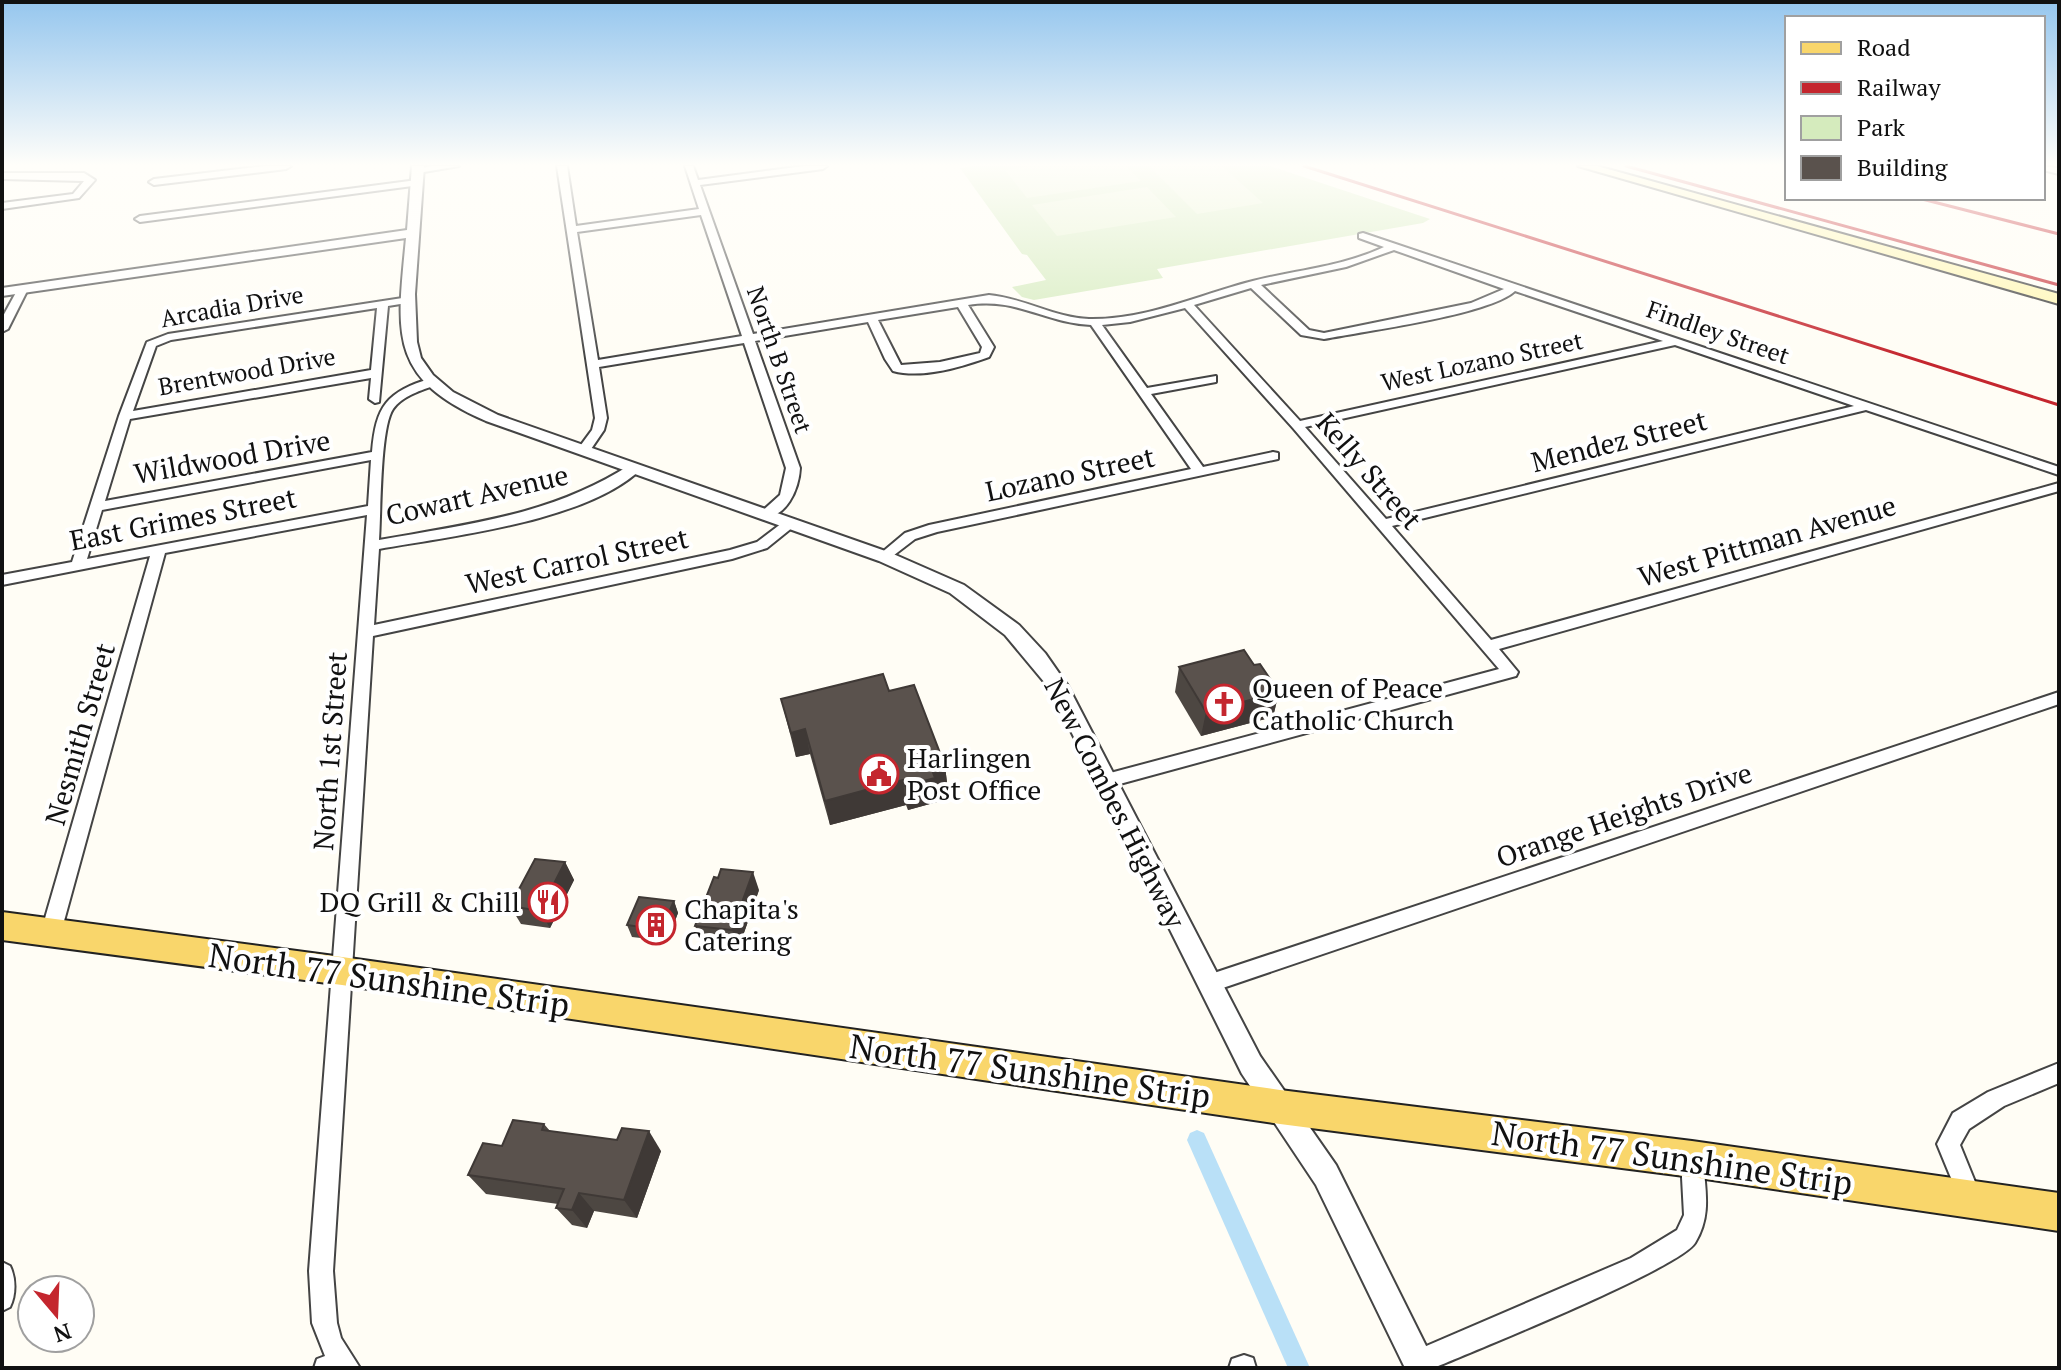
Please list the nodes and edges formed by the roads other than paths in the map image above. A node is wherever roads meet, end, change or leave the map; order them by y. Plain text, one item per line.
1 (574, 229) edge
2 (415, 230) edge
3 (711, 230) edge
4 (1812, 230) edge
5 (415, 233) junction
6 (1363, 236) dead end
7 (1394, 246) junction
8 (1253, 284) junction
9 (1507, 285) junction
10 (23, 289) junction
11 (2, 292) edge
12 (2059, 299) edge
13 (409, 300) junction
14 (961, 302) junction
15 (383, 304) junction
16 (1188, 305) junction
17 (871, 317) junction
18 (1094, 322) junction
19 (2, 329) edge
20 (748, 338) junction
21 (1676, 342) junction
22 (592, 365) junction
23 (377, 373) junction
24 (1212, 379) dead end
25 (432, 382) junction
26 (1145, 392) junction
27 (375, 399) dead end
28 (1866, 406) junction
29 (125, 416) junction
30 (1297, 425) junction
31 (584, 449) junction
32 (378, 455) junction
33 (1273, 456) dead end
34 (635, 468) junction
35 (2059, 471) edge
36 (1200, 472) junction
37 (2059, 487) edge
38 (95, 507) junction
39 (374, 509) junction
40 (766, 514) junction
41 (791, 523) junction
42 (1384, 524) junction
43 (372, 546) junction
44 (159, 550) junction
45 (885, 557) junction
46 (78, 565) junction
47 (2, 580) edge
48 (367, 632) junction
49 (1489, 646) junction
50 (2059, 698) edge
51 (1105, 781) junction
52 (2, 926) edge
53 (51, 932) junction
54 (342, 971) junction
55 (1208, 984) junction
56 (2059, 1073) edge
57 (1280, 1107) junction
58 (1692, 1159) junction
59 (1972, 1201) junction
60 (2059, 1212) edge
61 (2, 1274) edge
62 (2, 1299) edge
63 (1420, 1365) edge
64 (339, 1366) edge

1 - 22 street
2 - 5 street
3 - 20 street, North B Street
4 - 12 main road
5 - 10 street
5 - 13 street
6 - 7 street, Findley Street
7 - 8 street
7 - 9 street, Findley Street
8 - 9 street
8 - 16 street
9 - 21 street, Findley Street
10 - 11 street
10 - 19 street
13 - 15 street, Arcadia Drive
13 - 25 street
14 - 17 street
14 - 17 street
14 - 18 street
15 - 23 street
15 - 29 street, Arcadia Drive
16 - 18 street
16 - 30 street, Kelly Street
17 - 20 street
18 - 26 street
20 - 22 street
20 - 40 street, North B Street
21 - 28 street, Findley Street
21 - 30 street, West Lozano Street
22 - 31 street
23 - 27 street
23 - 29 street, Brentwood Drive
24 - 26 street
25 - 31 street, New Combes Highway
25 - 32 street, North 1st Street
26 - 36 street
28 - 35 street, Findley Street
28 - 42 street, Mendez Street
29 - 38 street, Arcadia Drive
30 - 42 street, Kelly Street
31 - 34 street, New Combes Highway
32 - 38 street, Wildwood Drive
32 - 39 street, North 1st Street
33 - 36 street, Lozano Street
34 - 40 street, New Combes Highway
34 - 43 street, Cowart Avenue
36 - 45 street, Lozano Street
37 - 49 street, West Pittman Avenue
38 - 46 street, Arcadia Drive
39 - 43 street, North 1st Street
39 - 44 street, East Grimes Street
40 - 41 street, New Combes Highway
41 - 45 street, New Combes Highway
41 - 48 street, West Carrol Street
42 - 49 street, Kelly Street
43 - 48 street, North 1st Street
44 - 46 street, East Grimes Street
44 - 53 street, Nesmith Street
45 - 51 street, New Combes Highway
46 - 47 street, East Grimes Street
48 - 54 street, North 1st Street
49 - 51 street, Kelly Street
50 - 55 street, Orange Heights Drive
51 - 55 street, New Combes Highway
52 - 53 main road, North 77 Sunshine Strip
53 - 54 main road, North 77 Sunshine Strip
54 - 57 main road, North 77 Sunshine Strip
54 - 64 street, North 1st Street
55 - 57 street, New Combes Highway
56 - 59 street
57 - 58 main road, North 77 Sunshine Strip
57 - 63 street, New Combes Highway
58 - 59 main road, North 77 Sunshine Strip
58 - 63 street
59 - 60 main road, North 77 Sunshine Strip
61 - 62 street

